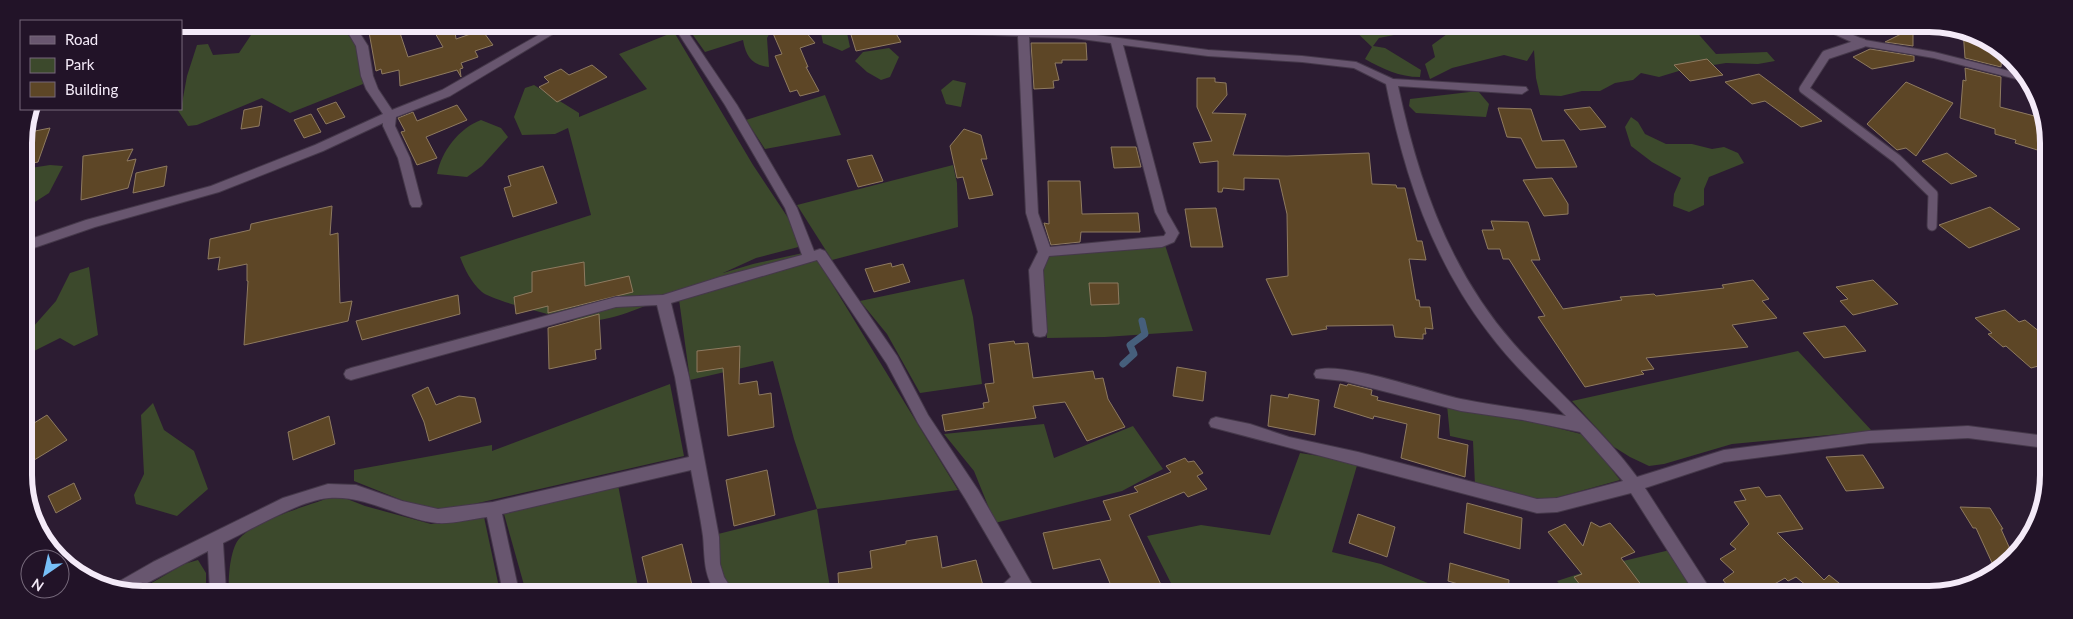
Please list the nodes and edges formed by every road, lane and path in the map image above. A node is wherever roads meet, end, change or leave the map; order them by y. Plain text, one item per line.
1 (1023, 32) edge
2 (1834, 32) edge
3 (354, 33) edge
4 (550, 33) edge
5 (683, 33) edge
6 (1029, 33) edge
7 (1116, 40) junction
8 (1862, 43) junction
9 (2018, 77) edge
10 (1391, 82) junction
11 (1522, 90) dead end
12 (390, 115) junction
13 (416, 204) dead end
14 (1932, 226) dead end
15 (33, 243) edge
16 (1045, 252) junction
17 (810, 258) junction
18 (663, 300) junction
19 (1040, 332) dead end
20 (350, 374) dead end
21 (1321, 374) dead end
22 (1216, 423) dead end
23 (1583, 426) junction
24 (2040, 441) edge
25 (697, 462) junction
26 (1634, 485) junction
27 (493, 508) junction
28 (215, 539) junction
29 (126, 585) edge
30 (218, 586) edge
31 (510, 586) edge
32 (721, 586) edge
33 (1025, 586) edge
34 (1701, 586) edge

1 - 16 street
2 - 8 street
3 - 12 street
4 - 12 street
5 - 17 street
6 - 7 street
7 - 10 street
7 - 16 street
8 - 9 street
8 - 14 lane
10 - 11 street
10 - 23 street
12 - 13 street
12 - 15 street
16 - 19 street
17 - 18 street
17 - 33 street
18 - 20 street
18 - 25 street
21 - 23 street
22 - 26 street
23 - 26 street
24 - 26 street
25 - 27 street
25 - 32 street
26 - 34 street
27 - 28 street
27 - 31 street
28 - 29 street
28 - 30 street

